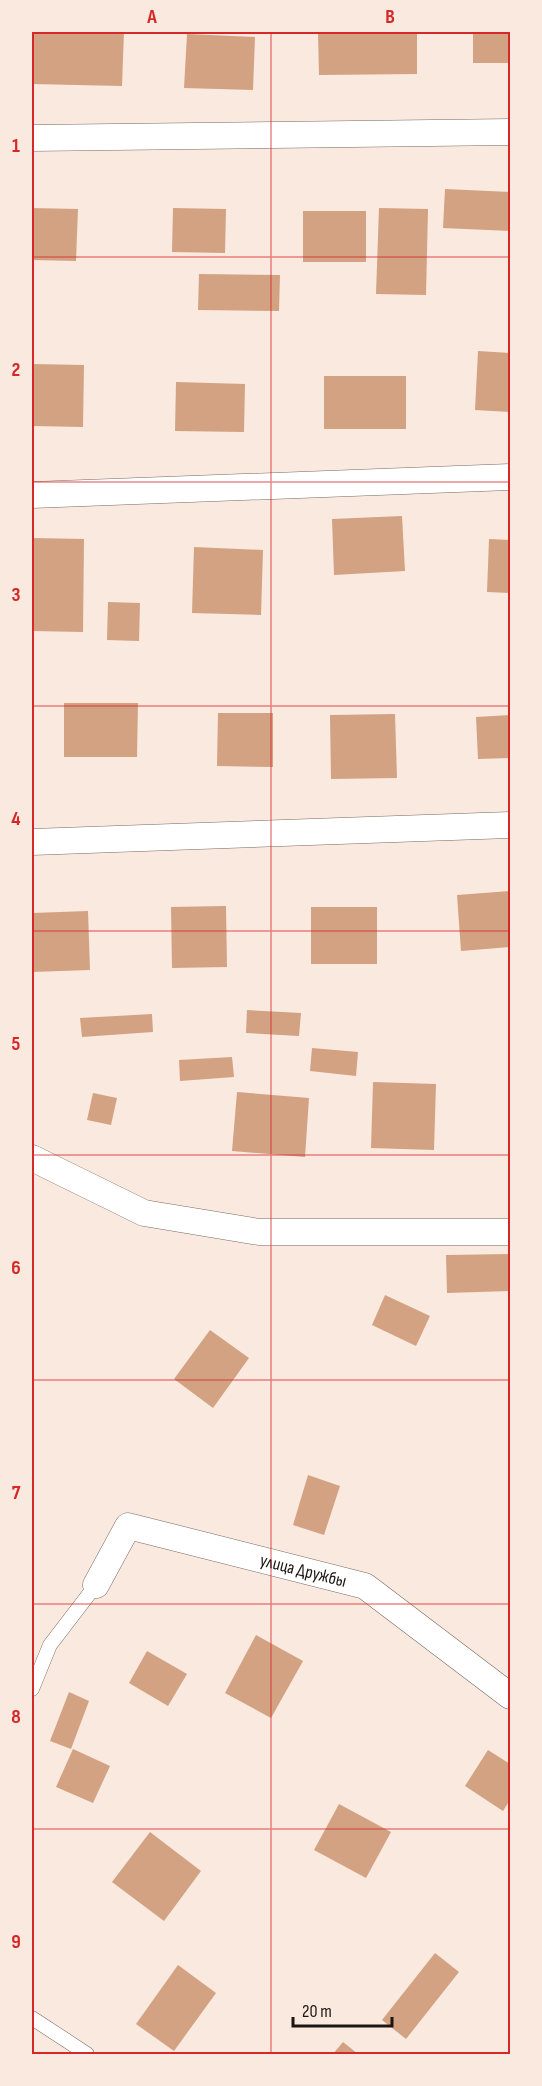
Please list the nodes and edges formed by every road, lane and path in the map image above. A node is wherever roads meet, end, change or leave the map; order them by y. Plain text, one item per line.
1 (510, 132) edge
2 (32, 138) edge
3 (510, 477) edge
4 (32, 495) edge
5 (510, 825) edge
6 (32, 842) edge
7 (32, 1158) edge
8 (510, 1232) edge
9 (96, 1585) joint
10 (32, 1689) edge
11 (510, 1696) edge
12 (32, 2018) edge
13 (87, 2055) edge

1 - 2 street
3 - 4 street
5 - 6 street
7 - 8 street
9 - 10 lane
9 - 11 street, улица Дружбы
12 - 13 lane

